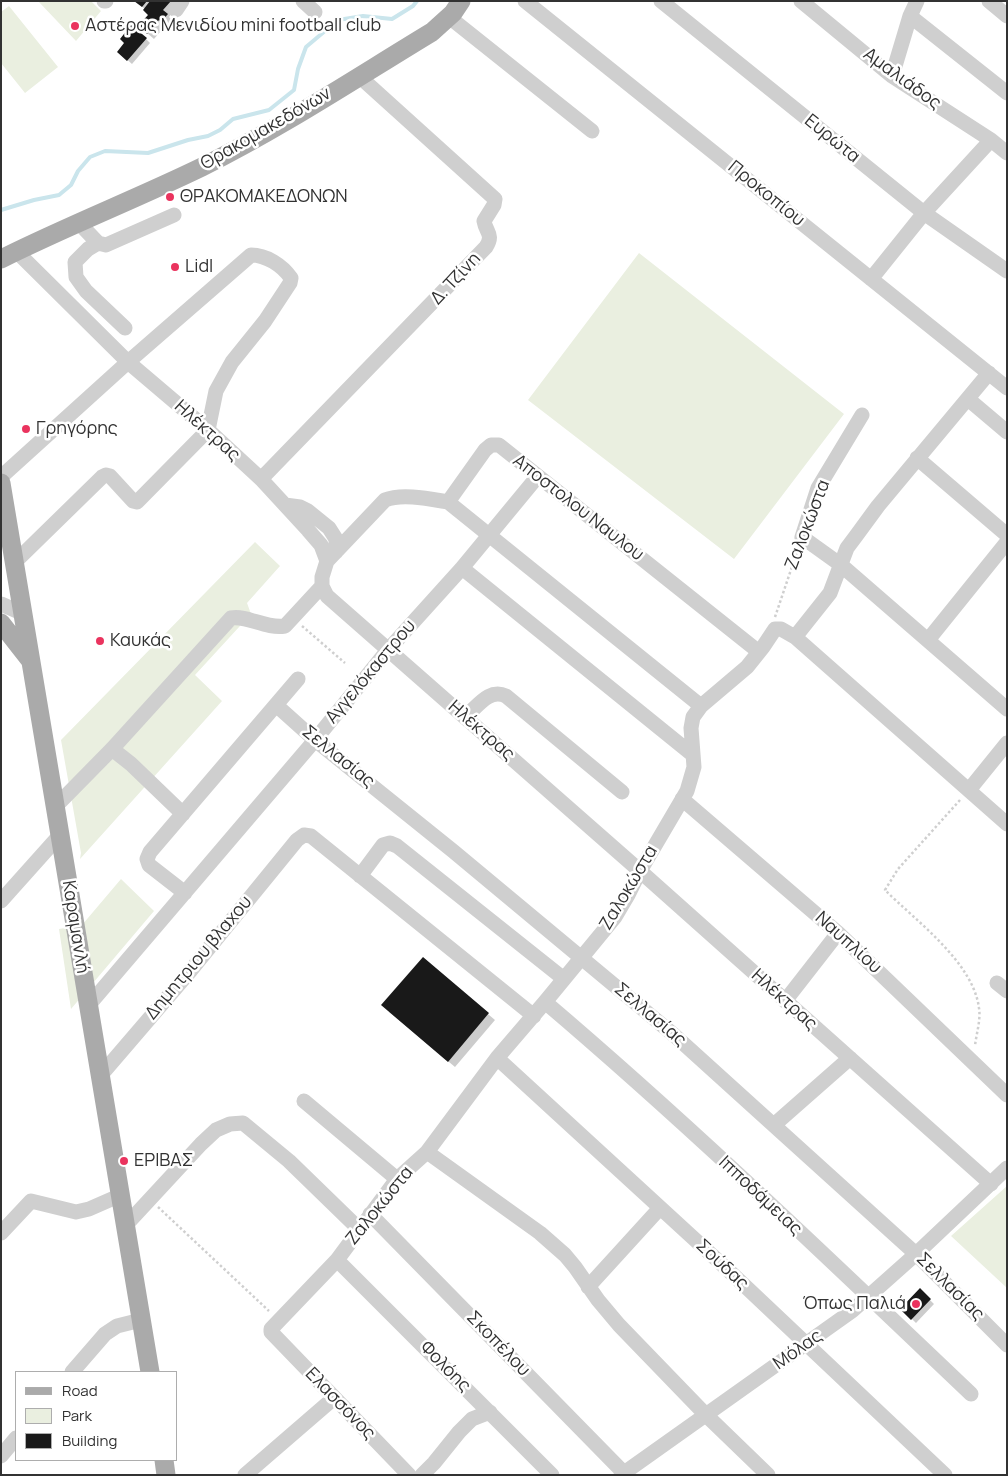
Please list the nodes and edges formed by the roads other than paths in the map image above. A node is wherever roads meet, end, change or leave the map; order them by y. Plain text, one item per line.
1 (303, 1) edge
2 (461, 1) edge
3 (526, 1) edge
4 (661, 1) edge
5 (801, 1) edge
6 (917, 1) edge
7 (989, 1) edge
8 (315, 12) dead end
9 (910, 16) junction
10 (1007, 16) edge
11 (449, 17) junction
12 (892, 76) junction
13 (360, 77) junction
14 (1007, 93) edge
15 (592, 131) dead end
16 (991, 140) junction
17 (1007, 153) edge
18 (924, 212) junction
19 (174, 216) dead end
20 (78, 222) junction
21 (98, 243) junction
22 (9, 255) edge
23 (1007, 272) edge
24 (872, 279) junction
25 (125, 328) dead end
26 (128, 362) junction
27 (989, 373) junction
28 (1007, 388) edge
29 (968, 398) junction
30 (862, 415) dead end
31 (208, 430) junction
32 (1007, 432) edge
33 (917, 458) junction
34 (538, 476) junction
35 (1, 477) edge
36 (261, 480) junction
37 (1, 483) edge
38 (448, 502) junction
39 (489, 534) junction
40 (1007, 535) edge
41 (1007, 542) edge
42 (332, 556) junction
43 (14, 563) junction
44 (841, 565) junction
45 (462, 568) junction
46 (1, 581) edge
47 (322, 586) junction
48 (1, 604) edge
49 (24, 614) junction
50 (1, 616) edge
51 (1, 623) edge
52 (794, 636) junction
53 (928, 640) junction
54 (388, 650) junction
55 (759, 652) junction
56 (32, 664) junction
57 (298, 679) dead end
58 (276, 705) junction
59 (701, 706) junction
60 (1007, 709) edge
61 (465, 717) junction
62 (315, 740) junction
63 (1007, 743) edge
64 (112, 749) junction
65 (693, 755) junction
66 (969, 790) junction
67 (622, 792) dead end
68 (682, 799) junction
69 (55, 806) junction
70 (183, 814) junction
71 (1007, 824) edge
72 (60, 835) junction
73 (640, 871) junction
74 (360, 876) junction
75 (185, 893) junction
76 (1, 901) edge
77 (838, 933) junction
78 (582, 957) junction
79 (564, 979) junction
80 (785, 1001) junction
81 (545, 1002) junction
82 (88, 1006) junction
83 (534, 1016) junction
84 (497, 1058) junction
85 (850, 1058) junction
86 (100, 1076) junction
87 (1007, 1095) edge
88 (304, 1101) dead end
89 (775, 1124) junction
90 (427, 1152) junction
91 (1007, 1168) edge
92 (397, 1179) junction
93 (991, 1184) junction
94 (120, 1195) junction
95 (660, 1208) junction
96 (370, 1214) junction
97 (126, 1225) junction
98 (359, 1229) junction
99 (1, 1233) edge
100 (916, 1254) junction
101 (337, 1260) junction
102 (588, 1287) junction
103 (869, 1297) junction
104 (142, 1320) junction
105 (274, 1326) joint
106 (806, 1345) junction
107 (1007, 1345) edge
108 (73, 1371) edge
109 (150, 1371) edge
110 (971, 1394) dead end
111 (334, 1398) junction
112 (490, 1412) junction
113 (706, 1415) junction
114 (15, 1439) edge
115 (1, 1456) edge
116 (164, 1461) edge
117 (623, 1474) edge
118 (166, 1475) edge
119 (245, 1475) edge
120 (409, 1475) edge
121 (422, 1475) edge
122 (552, 1475) edge
123 (768, 1475) edge
124 (945, 1475) edge

1 - 8 street
2 - 11 main road, Θρακομακεδόνων
3 - 24 street, Προκοπίου
4 - 18 street, Ευρώτα
5 - 12 street, Αμαλιάδος
6 - 9 street
7 - 10 street
9 - 12 street
9 - 14 street
11 - 13 main road, Θρακομακεδόνων
11 - 15 street
12 - 16 street, Αμαλιάδος
13 - 20 main road, Θρακομακεδόνων
13 - 36 street, Δ. Τζίνη
16 - 17 street, Αμαλιάδος
16 - 18 street
18 - 23 street, Ευρώτα
18 - 24 street
19 - 21 street
20 - 21 street
20 - 22 main road, Θρακομακεδόνων
21 - 25 street
22 - 26 street, Ηλέκτρας
24 - 27 street, Προκοπίου
26 - 31 street, Ηλέκτρας
26 - 31 street
26 - 35 street
27 - 28 street, Προκοπίου
27 - 29 street
29 - 32 street
29 - 33 street
30 - 44 street, Ζαλοκώστα
31 - 36 street, Ηλέκτρας
31 - 43 street
33 - 40 street
33 - 44 street
34 - 38 street, Αποστολου Ναυλου
34 - 39 street, Αγγελόκαστρου
34 - 55 street, Αποστολου Ναυλου
36 - 42 street, Ηλέκτρας
37 - 43 main road, Καραμανλή
38 - 39 street
38 - 42 street
39 - 45 street, Αγγελόκαστρου
39 - 59 street
41 - 53 street
42 - 47 street
43 - 46 main road
43 - 49 main road, Καραμανλή
44 - 52 street
44 - 53 street
45 - 54 street, Αγγελόκαστρου
45 - 65 street
47 - 54 street, Ηλέκτρας
47 - 64 street
48 - 49 street
49 - 50 street
49 - 56 main road, Καραμανλή
51 - 56 main road
52 - 55 street, Ζαλοκώστα
52 - 66 street
53 - 60 street
54 - 61 street, Ηλέκτρας
54 - 62 street, Αγγελόκαστρου
55 - 59 street, Ζαλοκώστα
56 - 69 main road, Καραμανλή
57 - 58 street
58 - 62 street, Σελλασίας
58 - 70 street
59 - 65 street, Ζαλοκώστα
61 - 67 street
61 - 73 street, Ηλέκτρας
62 - 75 street, Αγγελόκαστρου
62 - 78 street, Σελλασίας
63 - 66 street
64 - 69 street
64 - 70 street
65 - 68 street, Ζαλοκώστα
66 - 71 street
68 - 73 street, Ζαλοκώστα
68 - 77 street, Ναυπλίου
69 - 72 main road, Καραμανλή
70 - 75 street
72 - 76 street
72 - 82 main road, Καραμανλή
73 - 78 street, Ζαλοκώστα
73 - 80 street, Ηλέκτρας
74 - 79 street
74 - 83 street
74 - 86 street, Δημητριου βλαχου
75 - 82 street, Αγγελόκαστρου
77 - 80 street
77 - 87 street, Ναυπλίου
78 - 79 street, Ζαλοκώστα
78 - 89 street, Σελλασίας
79 - 81 street, Ζαλοκώστα
80 - 85 street, Ηλέκτρας
81 - 83 street, Ζαλοκώστα
81 - 103 street, Ιπποδάμειας
82 - 86 main road, Καραμανλή
83 - 84 street, Ζαλοκώστα
84 - 90 street, Ζαλοκώστα
84 - 95 street, Σούδας
85 - 89 street
85 - 93 street, Ηλέκτρας
86 - 94 main road, Καραμανλή
88 - 92 street
89 - 100 street, Σελλασίας
90 - 92 street, Ζαλοκώστα
90 - 102 street
91 - 93 street, Μόλας
92 - 96 street, Ζαλοκώστα
93 - 100 street, Μόλας
94 - 97 main road, Καραμανλή
94 - 99 street
95 - 102 street
95 - 106 street, Σούδας
96 - 98 street, Ζαλοκώστα
96 - 117 street, Σκοπέλου
97 - 98 street
97 - 104 main road, Καραμανλή
98 - 101 street, Ζαλοκώστα
100 - 103 street, Μόλας
100 - 107 street, Σελλασίας
101 - 105 street, Ζαλοκώστα
101 - 112 street, Φολόης
102 - 113 street
103 - 106 street, Μόλας
103 - 110 street, Ιπποδάμειας
104 - 108 street
104 - 109 main road, Καραμανλή
105 - 111 street, Ελασσόνος
106 - 113 street, Μόλας
106 - 124 street, Σούδας
111 - 119 street
111 - 120 street, Ελασσόνος
112 - 121 street
112 - 122 street, Φολόης
113 - 117 street, Μόλας
113 - 123 street
114 - 115 street
116 - 118 main road

